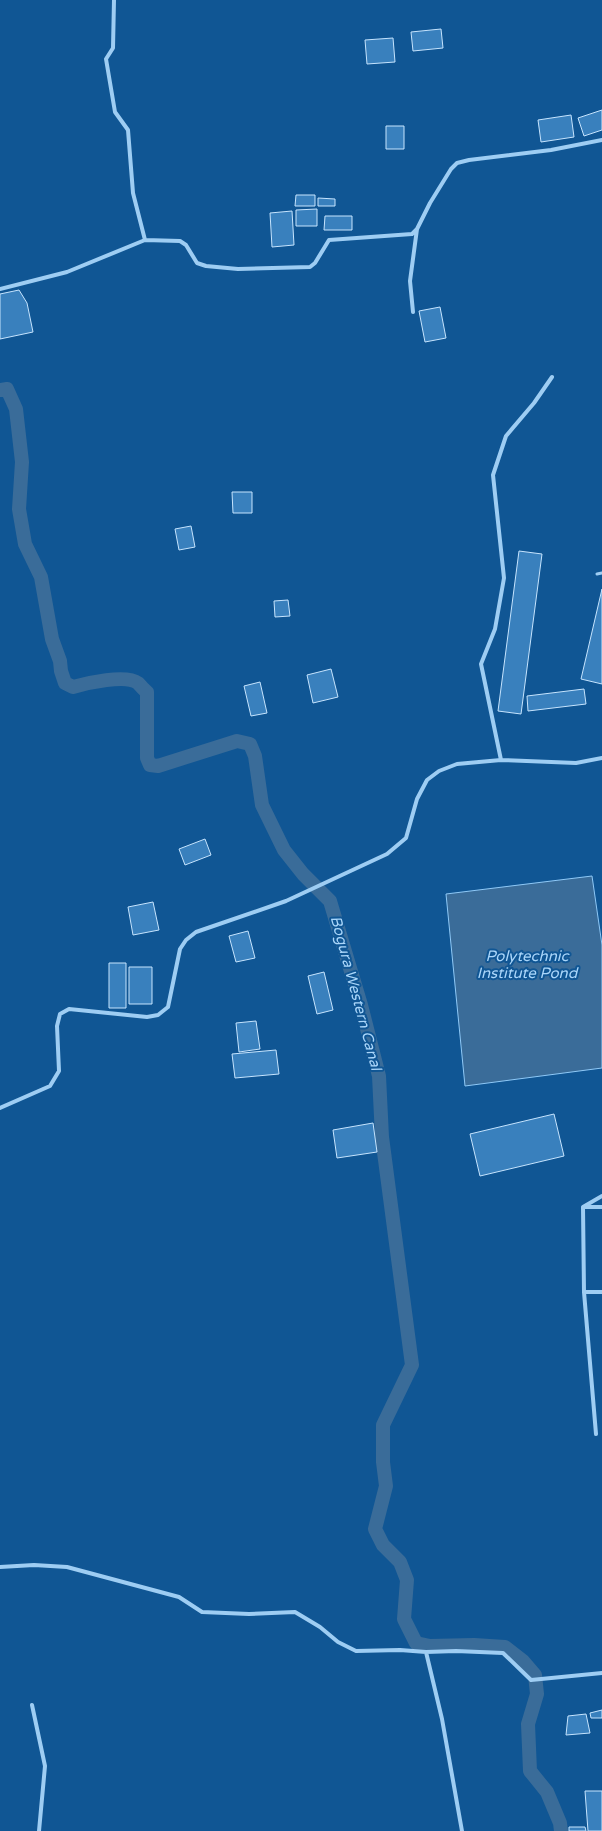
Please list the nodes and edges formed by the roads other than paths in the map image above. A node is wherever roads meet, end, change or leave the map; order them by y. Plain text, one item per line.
1 (114, 0) edge
2 (602, 140) edge
3 (417, 229) junction
4 (144, 240) junction
5 (0, 289) edge
6 (413, 312) dead end
7 (552, 377) dead end
8 (602, 573) edge
9 (598, 574) dead end
10 (602, 758) edge
11 (501, 760) junction
12 (0, 1108) edge
13 (602, 1196) edge
14 (583, 1207) junction
15 (602, 1207) edge
16 (584, 1292) junction
17 (602, 1292) edge
18 (596, 1434) dead end
19 (0, 1567) edge
20 (426, 1652) junction
21 (602, 1673) edge
22 (32, 1705) dead end
23 (39, 1831) edge
24 (462, 1831) edge

1 - 4 street
2 - 3 street
3 - 4 street
3 - 6 street
4 - 5 street
7 - 11 street
8 - 9 lane
10 - 11 street
11 - 12 street
13 - 14 street
14 - 15 street
14 - 16 street
16 - 17 street
16 - 18 street
19 - 20 street
20 - 21 street
20 - 24 street
22 - 23 street

